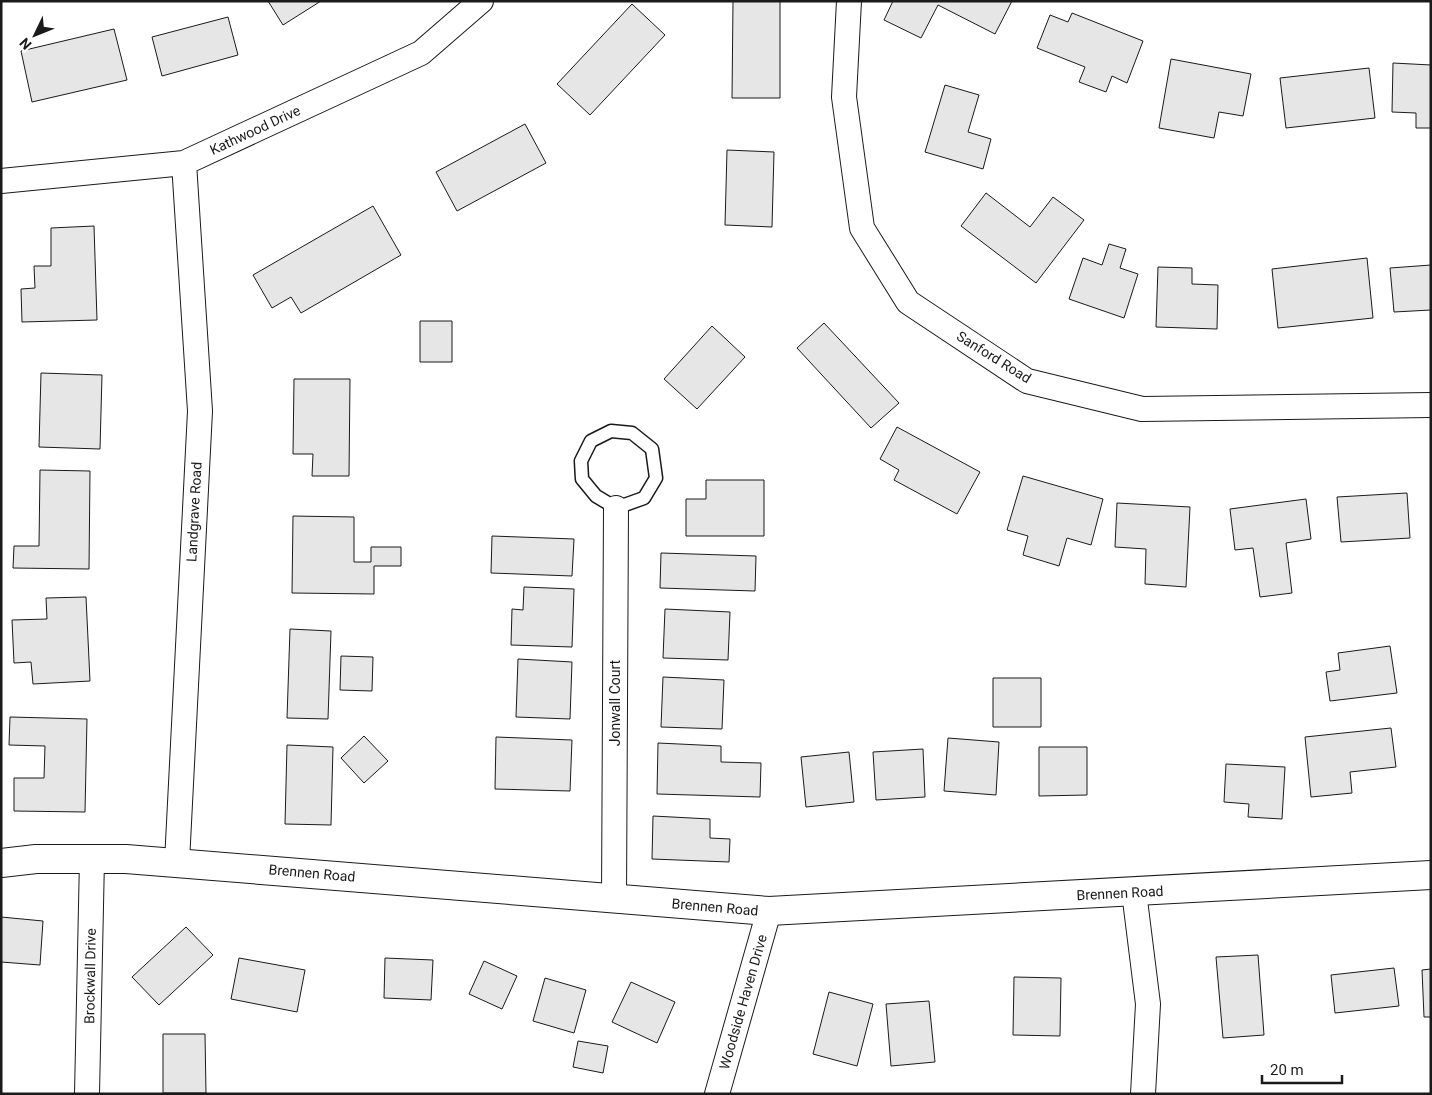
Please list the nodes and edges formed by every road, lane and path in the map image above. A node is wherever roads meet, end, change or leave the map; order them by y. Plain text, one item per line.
1 (481, 1) edge
2 (849, 1) edge
3 (184, 163) junction
4 (1, 181) edge
5 (1431, 406) edge
6 (616, 508) junction
7 (92, 859) junction
8 (177, 862) junction
9 (1, 863) edge
10 (1431, 875) edge
11 (1134, 892) junction
12 (614, 898) junction
13 (768, 911) junction
14 (88, 1094) edge
15 (718, 1094) edge
16 (1143, 1094) edge

1 - 3 street, Kathwood Drive
2 - 5 street, Sanford Road
3 - 4 street, Kathwood Drive
3 - 8 street, Landgrave Road
6 - 6 lane
6 - 12 street, Jonwall Court
7 - 8 street, Brennen Road
7 - 9 street, Brennen Road
7 - 14 street, Brockwall Drive
8 - 12 street, Brennen Road
10 - 11 street, Brennen Road
11 - 13 street, Brennen Road
11 - 16 street
12 - 13 street, Brennen Road
13 - 15 street, Woodside Haven Drive

